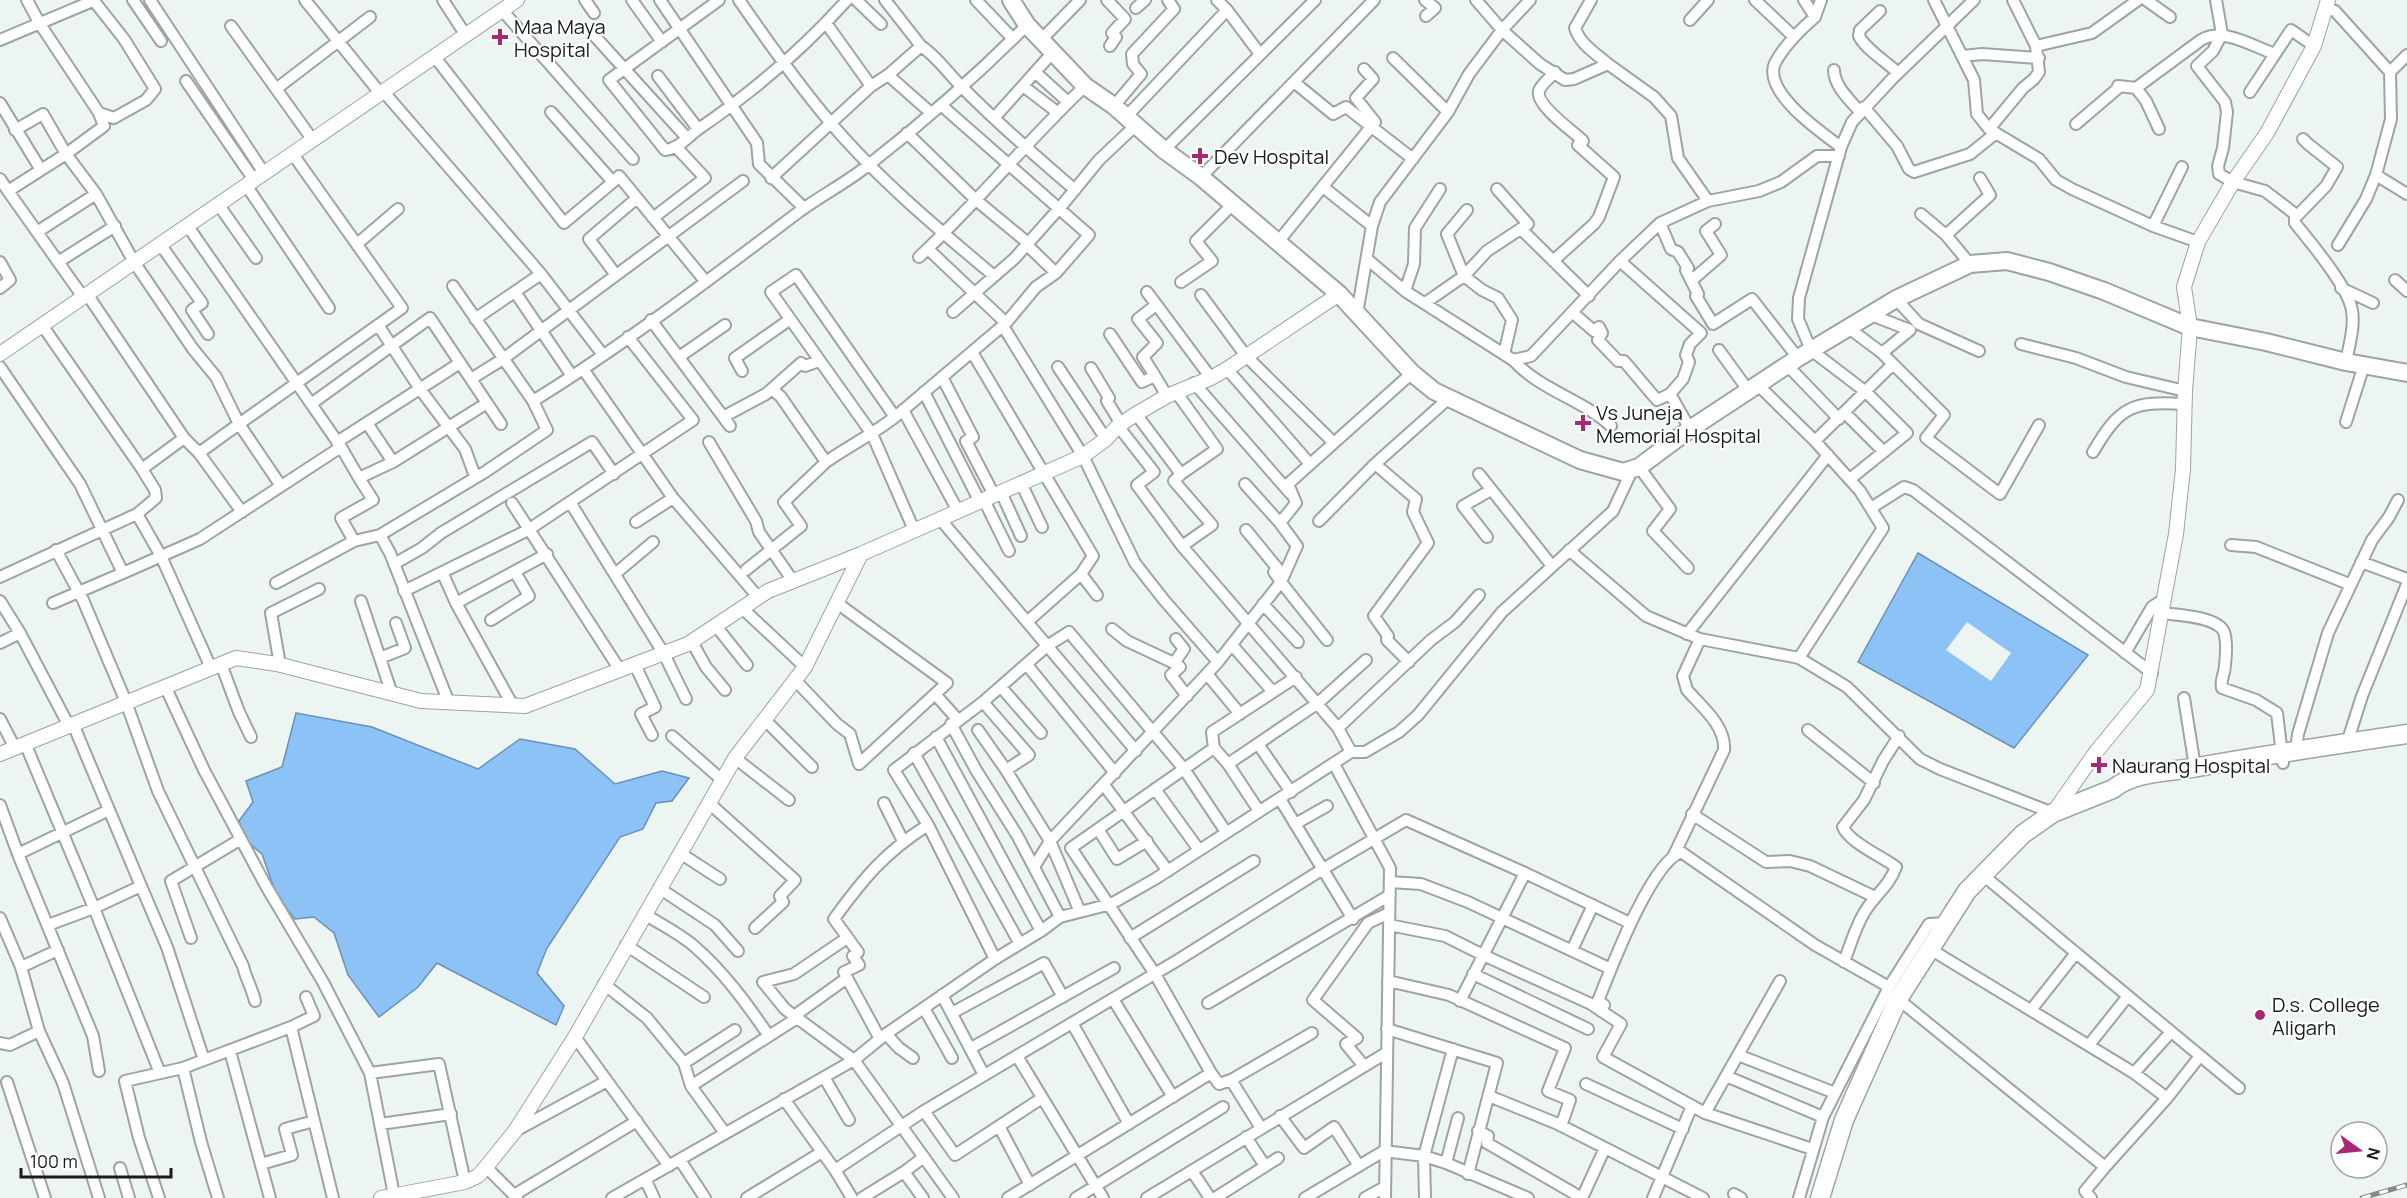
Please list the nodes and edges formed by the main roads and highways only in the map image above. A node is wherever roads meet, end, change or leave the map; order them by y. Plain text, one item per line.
1 (1011, 0) edge
2 (2407, 374) edge
3 (2407, 734) edge
4 (2407, 745) edge
5 (2288, 755) junction
6 (2113, 789) junction
7 (1820, 1198) edge

1 - 2 main road
3 - 5 main road
4 - 5 main road
5 - 6 main road
5 - 6 main road
6 - 7 main road

